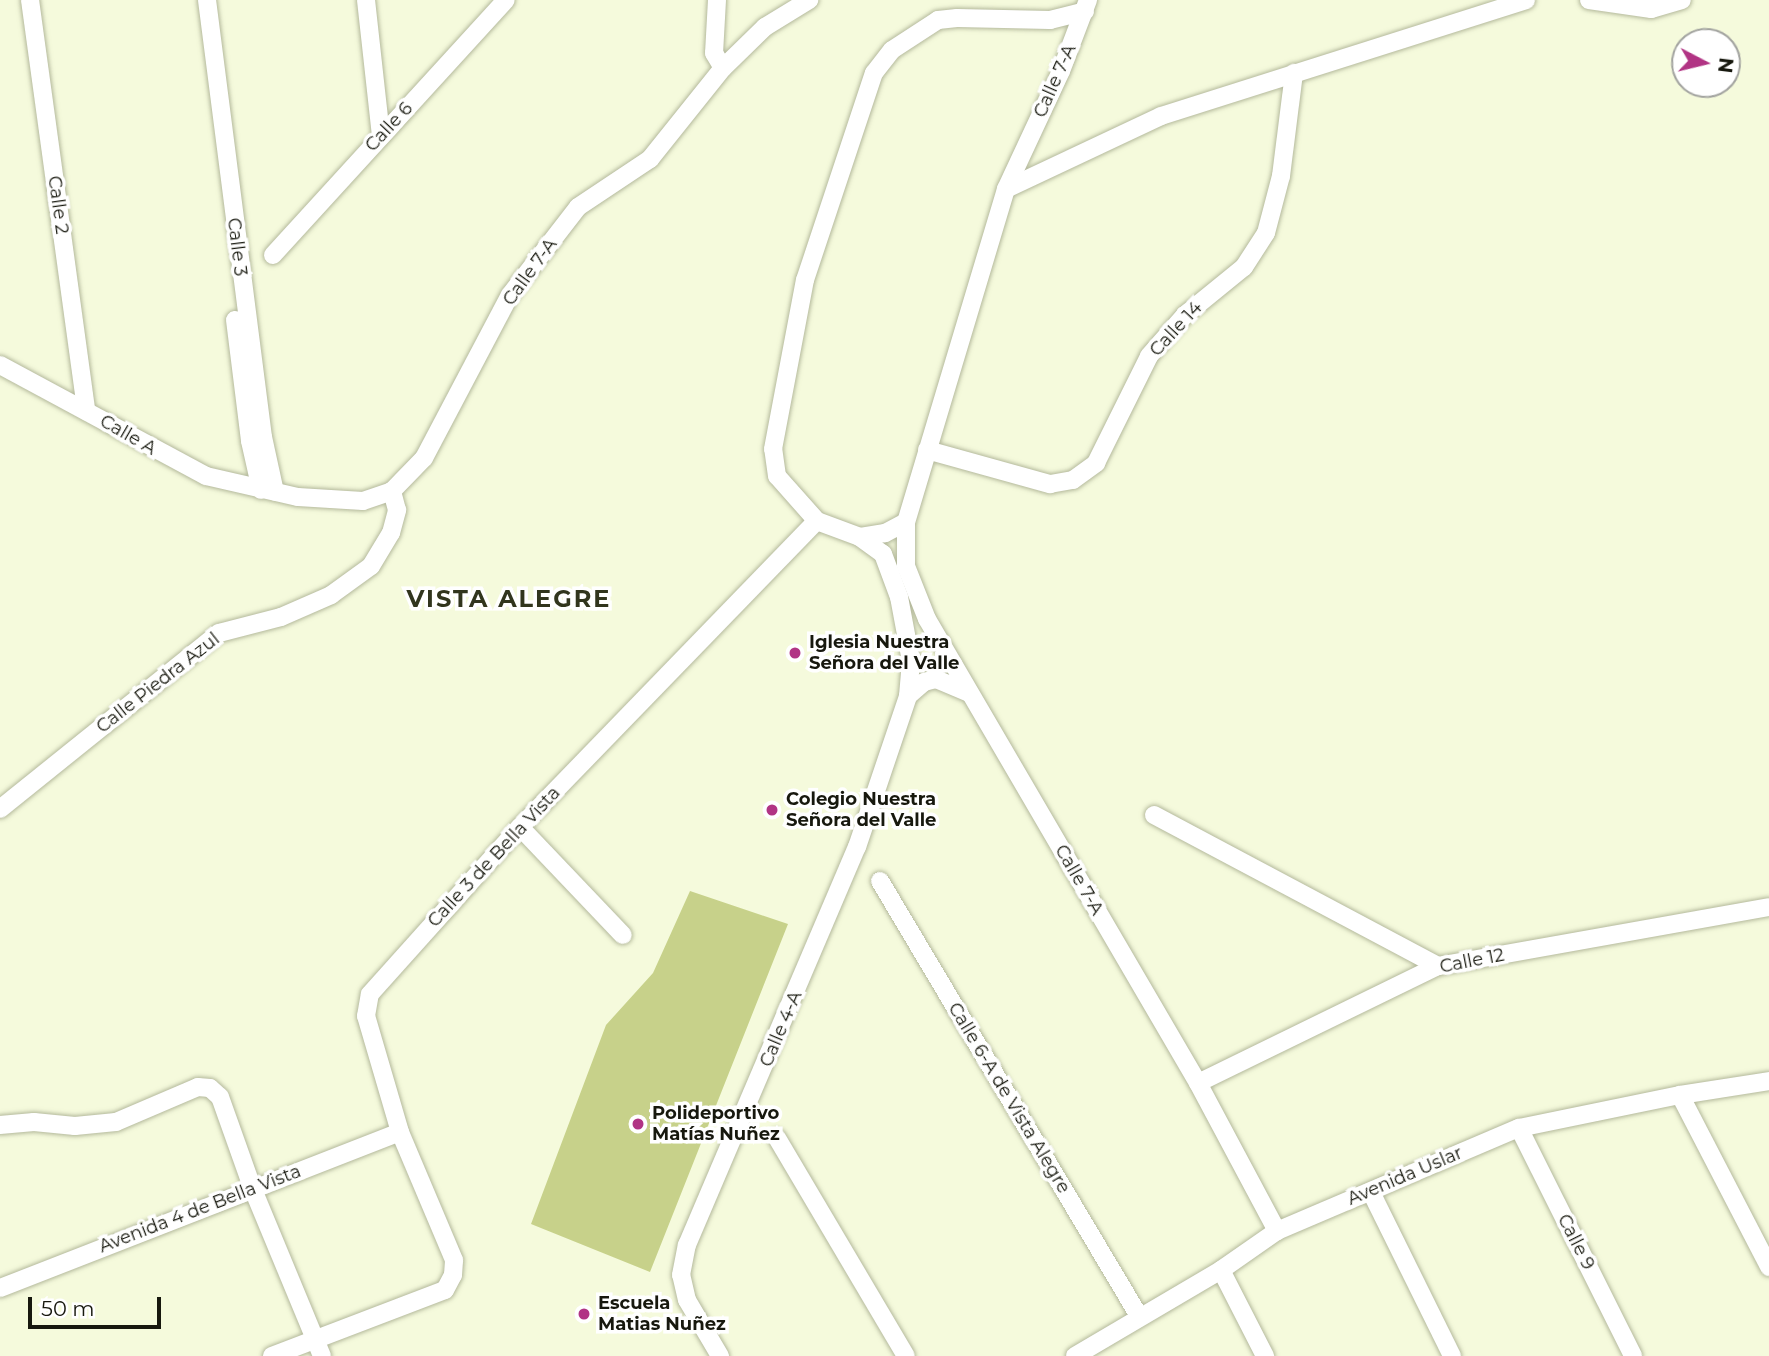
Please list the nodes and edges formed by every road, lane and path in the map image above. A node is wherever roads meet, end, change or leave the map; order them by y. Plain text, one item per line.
1 (30, 0) edge
2 (196, 0) edge
3 (207, 0) edge
4 (366, 0) edge
5 (506, 0) edge
6 (718, 0) edge
7 (809, 0) edge
8 (1526, 0) edge
9 (1589, 0) edge
10 (1682, 0) edge
11 (1086, 5) edge
12 (723, 68) junction
13 (1294, 73) junction
14 (381, 135) junction
15 (1006, 190) junction
16 (231, 243) junction
17 (273, 256) dead end
18 (0, 365) edge
19 (86, 411) junction
20 (927, 450) junction
21 (268, 491) junction
22 (392, 491) junction
23 (817, 520) junction
24 (906, 522) junction
25 (860, 537) junction
26 (970, 693) junction
27 (908, 696) junction
28 (0, 808) edge
29 (1154, 815) dead end
30 (520, 827) junction
31 (880, 881) dead end
32 (1769, 907) edge
33 (623, 935) dead end
34 (1438, 966) junction
35 (1769, 1081) edge
36 (1198, 1083) junction
37 (1680, 1095) junction
38 (0, 1125) edge
39 (1519, 1128) junction
40 (400, 1132) junction
41 (777, 1138) dead end
42 (252, 1187) junction
43 (1371, 1192) junction
44 (1277, 1231) junction
45 (1769, 1267) edge
46 (1221, 1270) junction
47 (0, 1288) edge
48 (1139, 1316) junction
49 (319, 1348) edge
50 (272, 1356) edge
51 (720, 1356) edge
52 (906, 1356) edge
53 (1075, 1356) edge
54 (1265, 1356) edge
55 (1452, 1356) edge
56 (1633, 1356) edge

1 - 19 street, Calle 2
2 - 16 street, Calle 3
3 - 16 street, Calle 3
4 - 14 street
5 - 14 street, Calle 6
6 - 12 street
7 - 12 street, Calle 7-A
8 - 13 street
9 - 10 street
11 - 15 street, Calle 7-A
11 - 23 street
12 - 22 street, Calle 7-A
13 - 15 street
13 - 20 street, Calle 14
14 - 17 street, Calle 6
15 - 20 street, Calle 7-A
16 - 21 street, Calle 3
18 - 19 street, Calle A
19 - 21 street, Calle A
20 - 24 street, Calle 7-A
21 - 22 street, Calle 7-A
22 - 28 street, Calle Piedra Azul
23 - 25 street
23 - 30 street, Calle 3 de Bella Vista
24 - 25 street
24 - 26 street, Calle 7-A
25 - 27 street
26 - 27 street
26 - 36 street, Calle 7-A
27 - 51 street, Calle 4-A
29 - 34 street
30 - 33 street
30 - 40 street, Calle 3 de Bella Vista
31 - 48 street, Calle 6-A de Vista Alegre
32 - 34 street, Calle 12
34 - 36 street, Calle 12
35 - 37 street, Avenida Uslar
36 - 44 street, Calle 7-A
37 - 39 street, Avenida Uslar
37 - 45 street
38 - 42 street
39 - 43 street, Avenida Uslar
39 - 56 street, Calle 9
40 - 42 street, Avenida 4 de Bella Vista
40 - 49 street, Calle 3 de Bella Vista
41 - 52 street
42 - 47 street, Avenida 4 de Bella Vista
42 - 49 street
43 - 44 street, Avenida Uslar
43 - 55 street
44 - 46 street, Avenida Uslar
46 - 48 street, Avenida Uslar
46 - 54 street
48 - 53 street, Avenida Uslar
49 - 50 street

